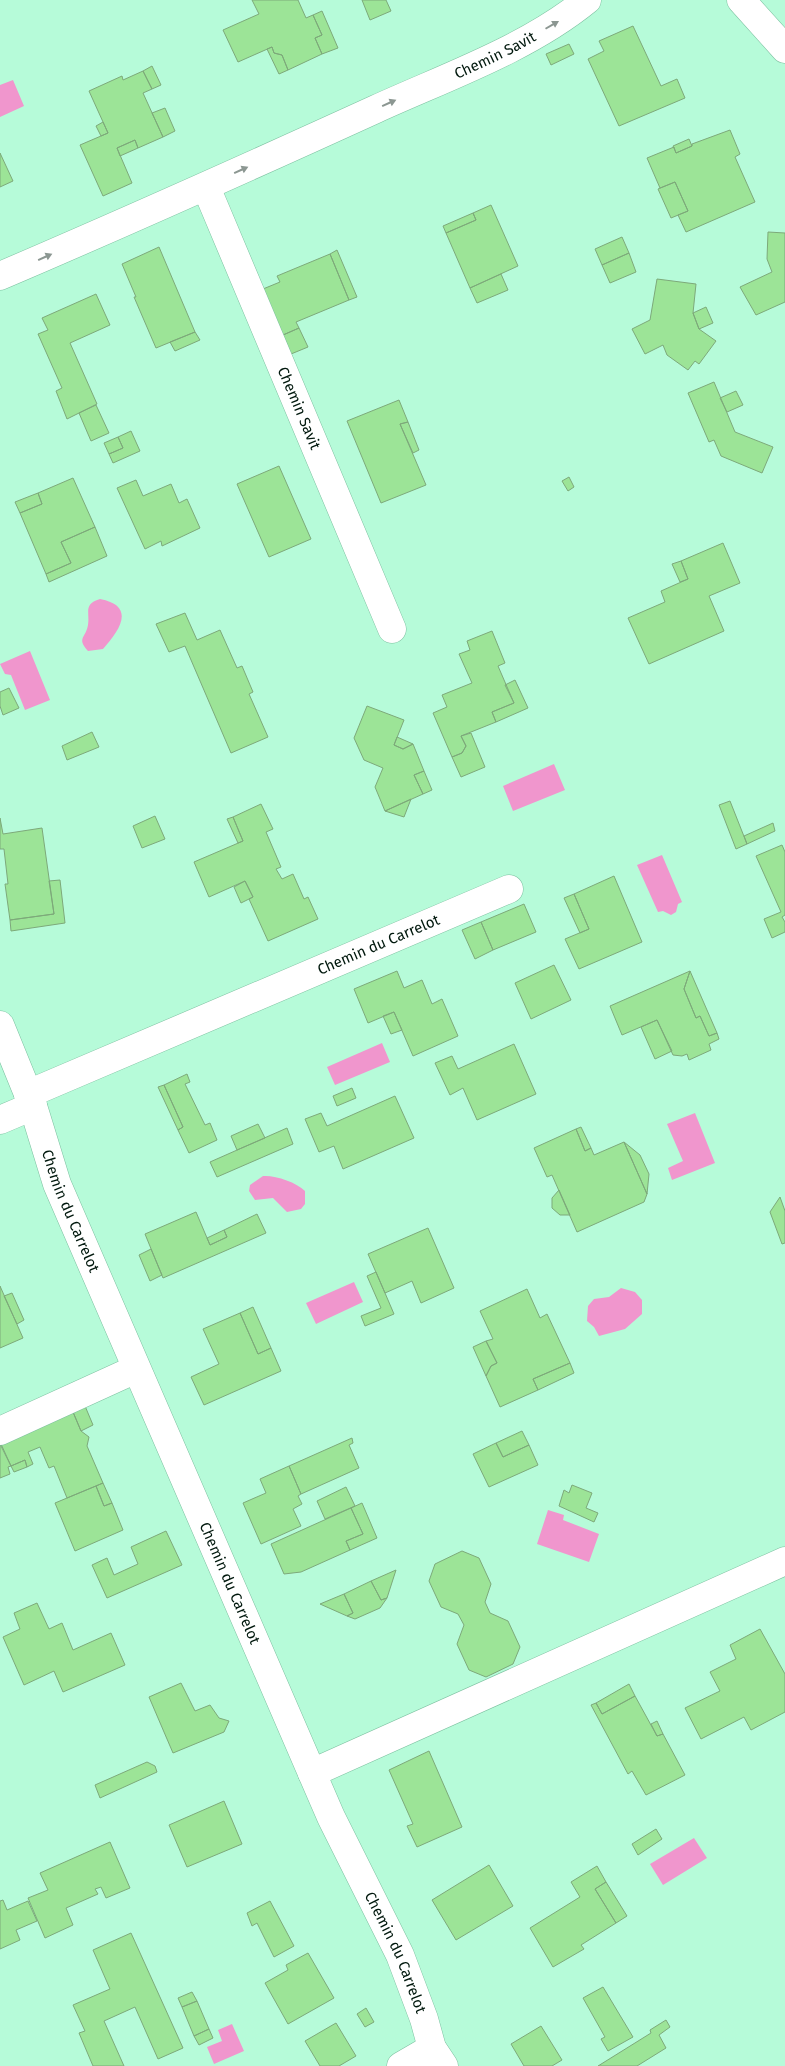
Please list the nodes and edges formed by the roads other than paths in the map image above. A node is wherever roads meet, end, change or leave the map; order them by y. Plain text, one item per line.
1 (587, 0) edge
2 (741, 0) edge
3 (785, 49) edge
4 (206, 186) junction
5 (0, 276) edge
6 (392, 629) dead end
7 (509, 889) dead end
8 (0, 1025) edge
9 (31, 1100) junction
10 (0, 1120) edge
11 (136, 1369) junction
12 (0, 1431) edge
13 (785, 1560) edge
14 (312, 1773) junction
15 (438, 2057) edge
16 (401, 2066) edge

4 -> 1 street, Chemin Savit
2 - 3 street
5 -> 4 street, Chemin Savit
4 - 6 street, Chemin Savit
7 - 9 street, Chemin du Carrelot
8 - 9 street, Chemin du Carrelot
9 - 10 street
9 - 11 street, Chemin du Carrelot
11 - 12 street
11 - 14 street, Chemin du Carrelot
13 - 14 street
14 - 15 street, Chemin du Carrelot
15 - 16 street

